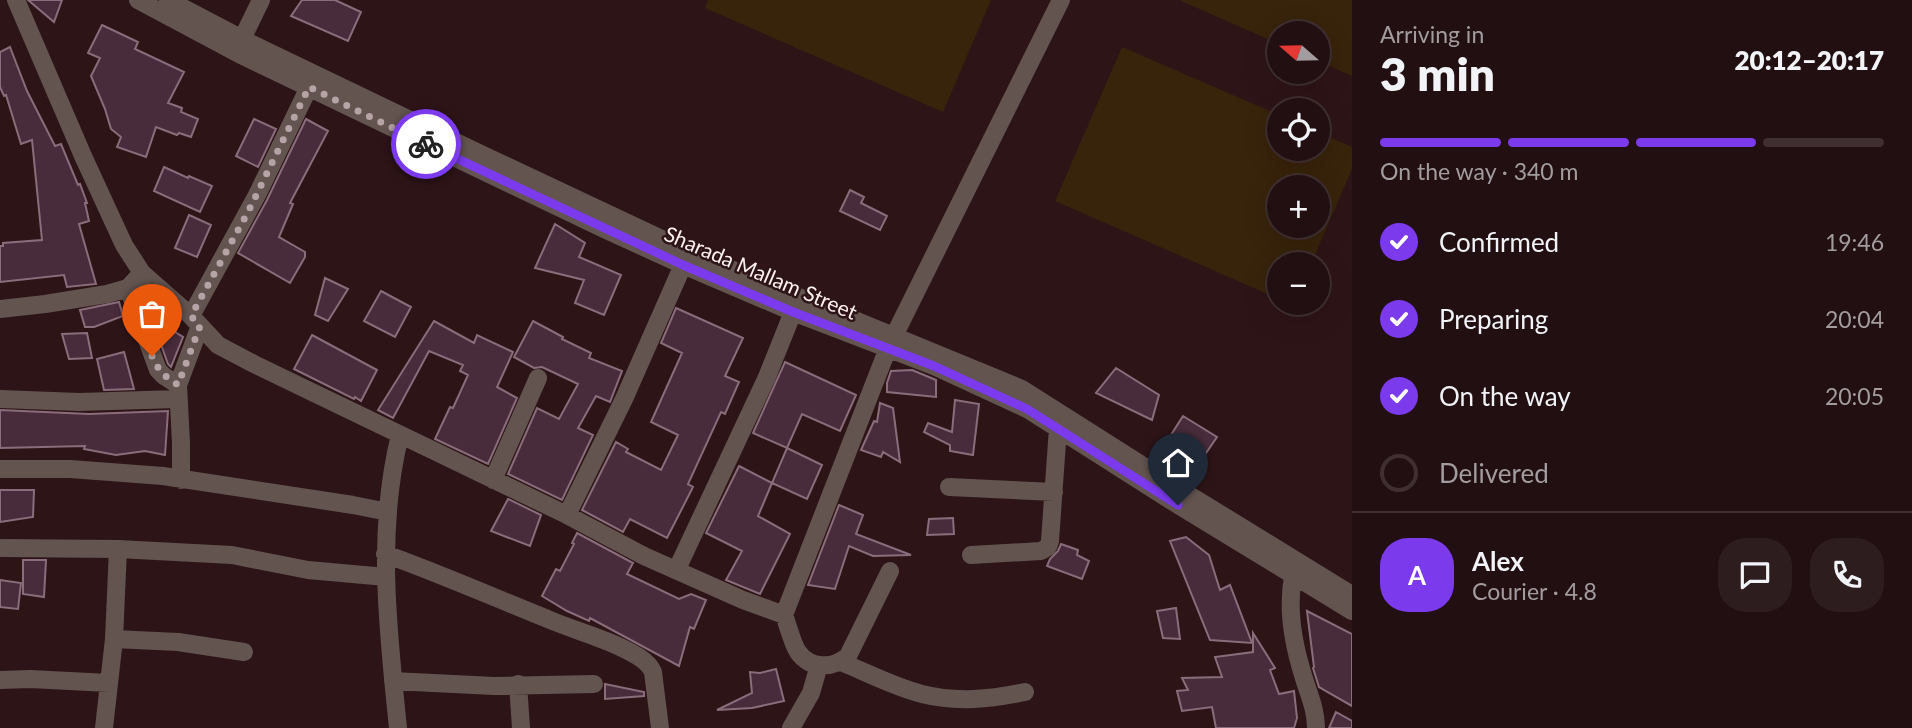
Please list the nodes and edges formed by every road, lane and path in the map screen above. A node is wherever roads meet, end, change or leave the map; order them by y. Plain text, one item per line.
1 (16, 0) edge
2 (138, 0) edge
3 (169, 0) edge
4 (261, 0) edge
5 (1061, 0) edge
6 (242, 38) junction
7 (309, 87) junction
8 (683, 265) junction
9 (142, 273) junction
10 (128, 288) junction
11 (0, 309) edge
12 (793, 312) junction
13 (195, 321) junction
14 (891, 342) junction
15 (538, 379) dead end
16 (178, 392) junction
17 (0, 398) edge
18 (1058, 428) junction
19 (400, 435) junction
20 (0, 469) edge
21 (181, 480) junction
22 (492, 480) junction
23 (949, 487) dead end
24 (1054, 492) junction
25 (388, 512) junction
26 (567, 515) junction
27 (0, 548) edge
28 (118, 549) junction
29 (385, 554) junction
30 (971, 555) dead end
31 (677, 569) junction
32 (890, 571) dead end
33 (386, 577) junction
34 (1293, 577) junction
35 (1352, 595) edge
36 (1352, 611) edge
37 (784, 615) junction
38 (114, 639) junction
39 (244, 652) dead end
40 (841, 662) junction
41 (819, 665) junction
42 (0, 680) edge
43 (393, 681) junction
44 (109, 683) junction
45 (519, 684) junction
46 (594, 684) dead end
47 (1025, 692) dead end
48 (104, 728) edge
49 (398, 728) edge
50 (521, 728) edge
51 (660, 728) edge
52 (791, 728) edge
53 (1316, 728) edge

1 - 9 street
2 - 7 street, Sharada Mallam Street
3 - 6 street, Sharada Mallam Street
4 - 6 street
5 - 14 street
6 - 14 street, Sharada Mallam Street
7 - 8 street, Sharada Mallam Street
7 - 13 street
8 - 12 street, Sharada Mallam Street
8 - 26 street
9 - 10 street
9 - 13 street
10 - 11 street
10 - 16 street
12 - 14 street, Sharada Mallam Street
12 - 31 street
13 - 16 street
13 - 19 street
14 - 18 street, Sharada Mallam Street
14 - 35 street, Sharada Mallam Street
14 - 37 street
15 - 22 street
16 - 17 street
16 - 21 street
18 - 24 street
18 - 34 street, Sharada Mallam Street
19 - 22 street
19 - 25 street
20 - 21 street
21 - 25 street
22 - 26 street
23 - 24 street
24 - 30 street
25 - 29 street
26 - 31 street
27 - 28 street
28 - 33 street
28 - 38 street
29 - 33 street
29 - 51 street
31 - 37 street
32 - 40 street
33 - 43 street
34 - 36 street, Sharada Mallam Street
34 - 53 street
37 - 41 street
38 - 39 street
38 - 44 street
40 - 41 street
40 - 47 street
41 - 52 street
42 - 44 street
43 - 45 street
43 - 49 street
44 - 48 street
45 - 46 street
45 - 50 street

